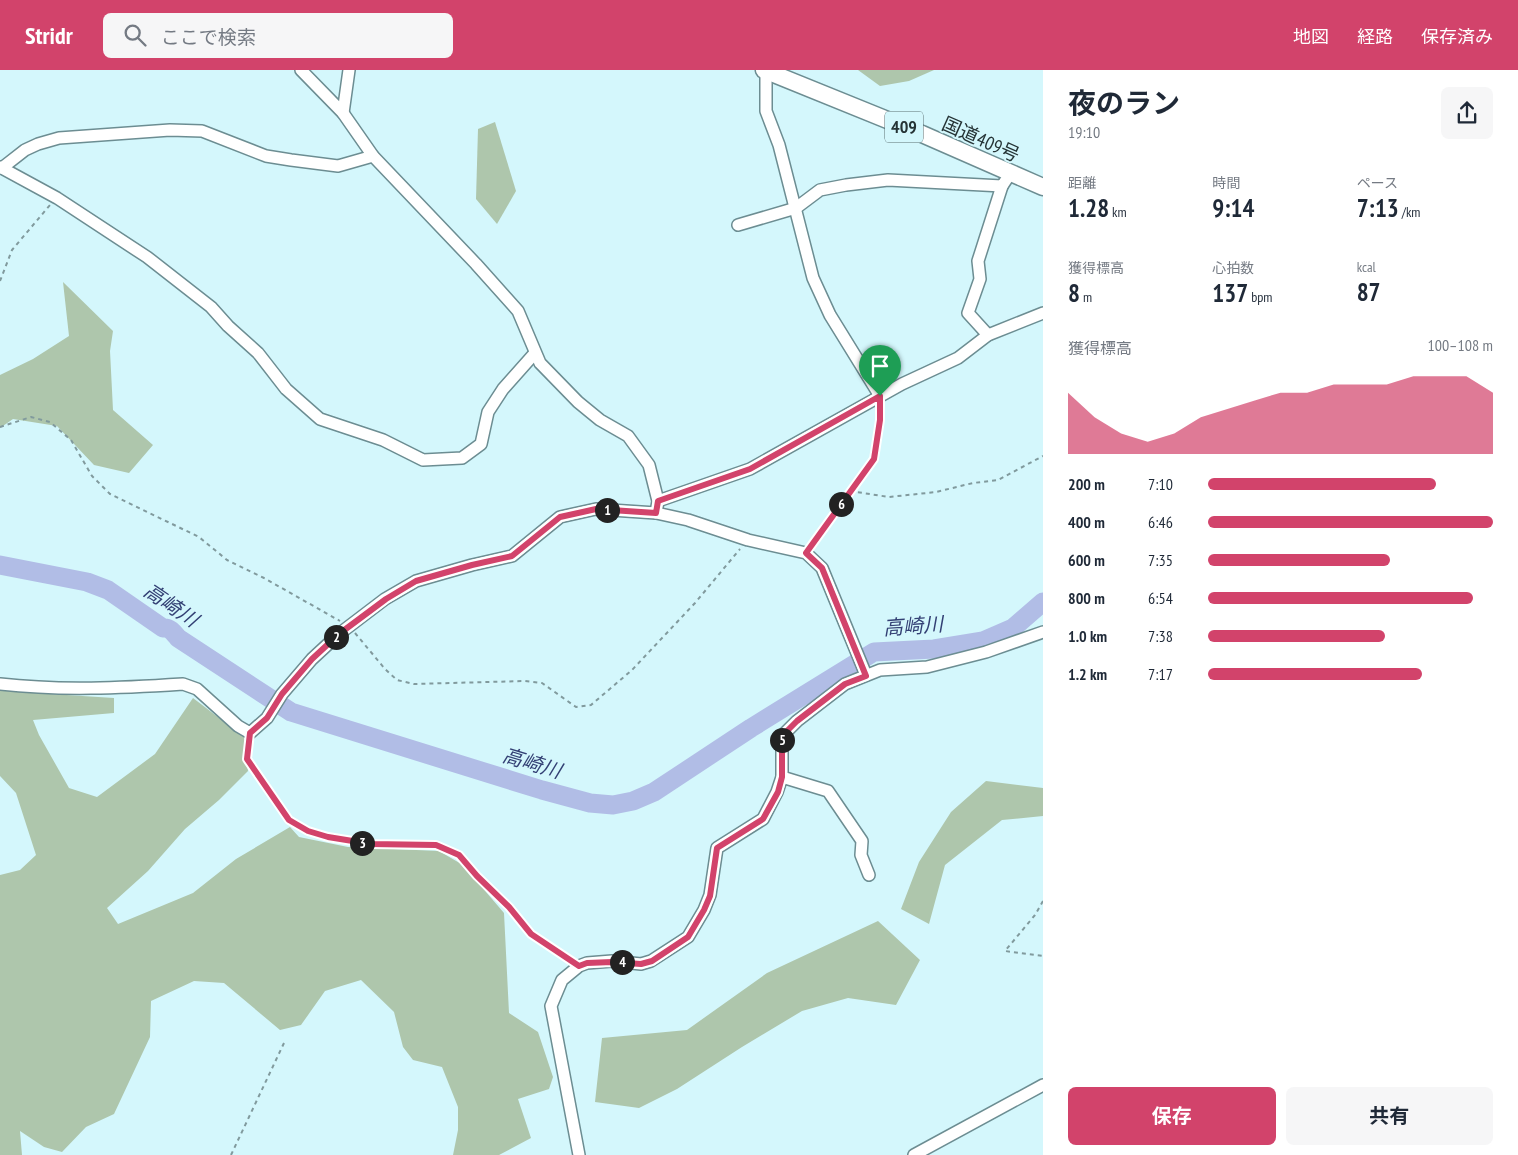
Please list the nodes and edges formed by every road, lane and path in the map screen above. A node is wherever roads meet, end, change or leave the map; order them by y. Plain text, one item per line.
1 (301, 70) edge
2 (349, 70) edge
3 (765, 70) edge
4 (343, 113) junction
5 (374, 156) junction
6 (1, 167) edge
7 (1006, 180) junction
8 (1043, 187) edge
9 (57, 198) junction
10 (796, 208) junction
11 (738, 225) dead end
12 (0, 281) edge
13 (1043, 313) edge
14 (988, 335) junction
15 (535, 353) junction
16 (880, 396) junction
17 (0, 427) edge
18 (1043, 456) edge
19 (850, 491) junction
20 (657, 507) junction
21 (748, 540) junction
22 (806, 553) junction
23 (350, 626) junction
24 (1043, 632) edge
25 (866, 676) junction
26 (0, 684) edge
27 (250, 733) junction
28 (782, 777) junction
29 (869, 875) dead end
30 (1043, 901) edge
31 (1043, 956) edge
32 (579, 966) junction
33 (284, 1043) dead end
34 (1043, 1085) edge
35 (231, 1155) edge
36 (579, 1155) edge
37 (914, 1155) edge

1 - 4 street
2 - 4 street
3 - 7 highway, 国道409号 / 409
3 - 10 street
4 - 5 street
5 - 6 street
5 - 15 street
6 - 9 street
7 - 8 highway, 国道409号 / 409
7 - 10 street
7 - 14 street
9 - 12 path
9 - 15 street
10 - 11 street
10 - 16 street
13 - 14 street
14 - 16 street
15 - 20 street
16 - 19 path
16 - 20 street
17 - 23 path
18 - 19 path
19 - 22 path
20 - 21 street
20 - 23 street
21 - 22 street
21 - 23 path
22 - 25 street
23 - 27 street
24 - 25 street
25 - 28 street
26 - 27 street
27 - 32 path
28 - 29 street
28 - 32 street
30 - 31 path
32 - 36 street
33 - 35 path
34 - 37 street

